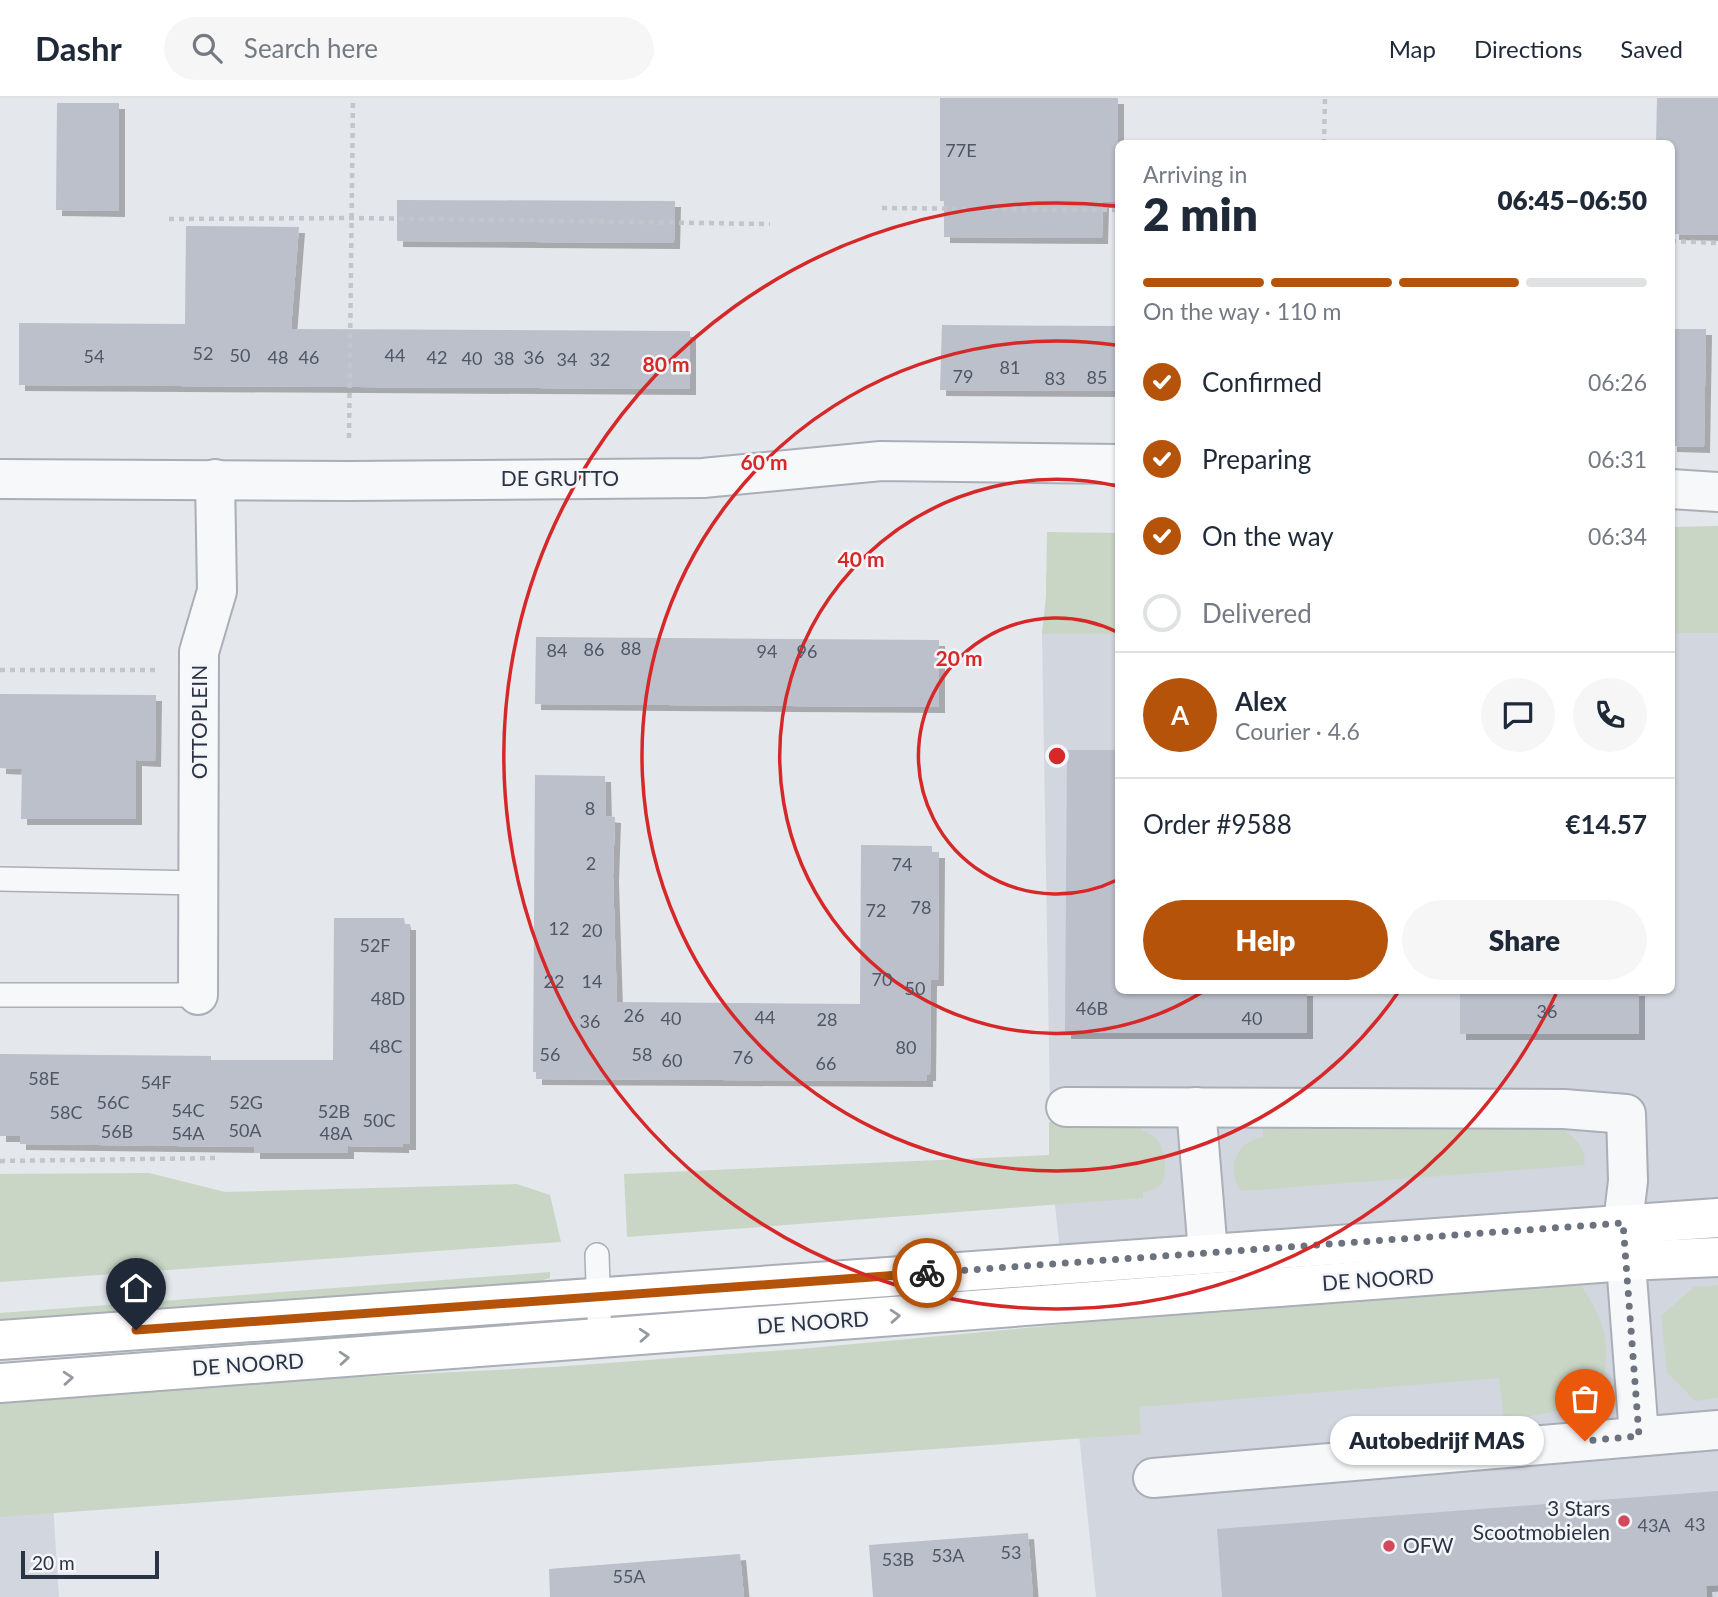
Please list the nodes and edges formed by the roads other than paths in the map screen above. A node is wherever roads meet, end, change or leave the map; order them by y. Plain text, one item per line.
1 (1115, 464) edge
2 (0, 479) edge
3 (215, 479) junction
4 (1675, 489) edge
5 (1718, 492) edge
6 (0, 880) edge
7 (200, 883) junction
8 (0, 995) edge
9 (198, 995) joint
10 (1066, 1107) dead end
11 (1196, 1107) junction
12 (1718, 1218) edge
13 (1623, 1223) junction
14 (1208, 1253) junction
15 (597, 1255) dead end
16 (1718, 1257) edge
17 (1626, 1261) junction
18 (598, 1296) junction
19 (600, 1339) junction
20 (0, 1340) edge
21 (0, 1383) edge
22 (1718, 1430) edge
23 (1639, 1436) junction
24 (1153, 1478) dead end

1 - 3 street, DE GRUTTO
2 - 3 street, DE GRUTTO
3 - 7 street, OTTOPLEIN
4 - 5 street
6 - 7 lane
7 - 9 street, OTTOPLEIN
8 - 9 lane, OTTOPLEIN
10 - 11 street
11 - 13 street
11 - 14 street
12 - 13 main road, DE NOORD
13 - 14 main road, DE NOORD
13 - 17 street
14 - 18 main road, DE NOORD
15 - 18 lane
16 - 17 main road, DE NOORD
19 -> 17 main road, DE NOORD
17 - 23 street
18 - 19 lane
18 - 20 main road, DE NOORD
21 -> 19 main road, DE NOORD
22 - 23 street
23 - 24 street

